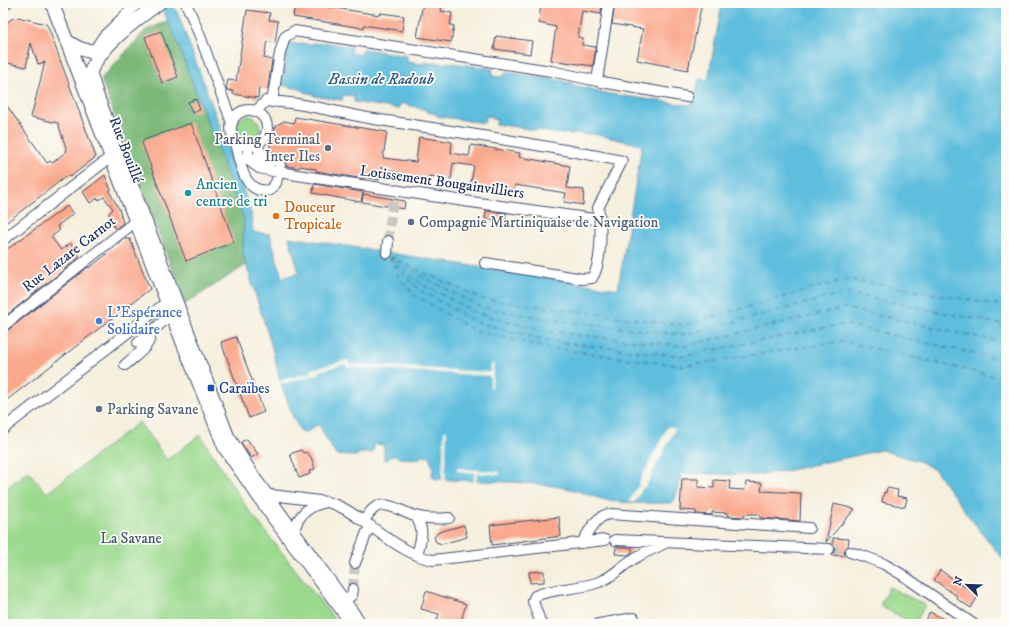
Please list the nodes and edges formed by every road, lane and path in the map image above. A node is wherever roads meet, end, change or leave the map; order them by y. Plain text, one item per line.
1 (138, 3) edge
2 (159, 3) edge
3 (186, 3) edge
4 (609, 3) edge
5 (52, 5) edge
6 (67, 41) junction
7 (110, 44) junction
8 (94, 50) junction
9 (91, 70) junction
10 (597, 81) junction
11 (88, 96) junction
12 (687, 98) dead end
13 (272, 102) junction
14 (256, 111) junction
15 (232, 123) junction
16 (234, 138) junction
17 (253, 146) junction
18 (112, 156) junction
19 (276, 164) junction
20 (601, 220) junction
21 (136, 221) junction
22 (3, 240) edge
23 (388, 241) tunnel mouth
24 (386, 253) dead end
25 (485, 263) dead end
26 (167, 302) junction
27 (172, 314) junction
28 (3, 326) edge
29 (151, 332) junction
30 (138, 343) dead end
31 (125, 365) dead end
32 (3, 429) edge
33 (262, 494) junction
34 (327, 502) junction
35 (416, 516) junction
36 (449, 518) dead end
37 (367, 523) junction
38 (809, 528) dead end
39 (294, 532) junction
40 (582, 543) junction
41 (667, 543) junction
42 (296, 547) junction
43 (829, 549) tunnel mouth
44 (850, 552) tunnel mouth
45 (417, 556) junction
46 (354, 563) tunnel mouth
47 (354, 588) tunnel mouth
48 (345, 601) junction
49 (634, 618) dead end
50 (353, 624) edge
51 (362, 624) edge
52 (541, 624) edge
53 (599, 624) edge
54 (973, 624) edge

1 - 8 street
2 - 7 main road
3 - 15 street
4 - 10 street
5 - 6 main road, Rue Bouillé
6 - 8 main road
6 - 11 main road, Rue Bouillé
7 - 8 main road
7 - 9 main road
8 - 9 street
9 - 11 main road
9 - 33 street
10 - 12 street
10 - 13 street
11 - 18 main road, Rue Bouillé
13 - 14 street
13 - 20 street
14 - 15 street
14 - 17 street
15 - 16 street
16 - 17 street
16 - 19 street
17 - 19 street
17 - 19 street, Lotissement Bougainvilliers
18 - 21 main road, Rue Bouillé
18 - 22 street
19 - 20 street, Lotissement Bougainvilliers
20 - 25 street
21 - 26 main road, Rue Bouillé
21 - 28 street, Rue Lazare Carnot
23 - 24 street
26 - 27 main road, Rue Bouillé
26 - 32 street
27 - 29 street
27 - 33 main road, Rue Bouillé
29 - 30 street
29 - 31 street
33 - 34 street
33 - 39 street
33 - 42 main road, Rue Bouillé
34 - 37 street
34 - 39 street
35 - 36 street
35 - 37 street
35 - 45 street
37 - 45 street
37 - 46 street
38 - 40 street
39 - 42 street
39 - 48 street
40 - 41 street
40 - 45 street
41 - 43 street
41 - 52 street
42 - 50 main road, Rue Bouillé
44 - 54 street
47 - 48 street
48 - 51 street
49 - 53 street

